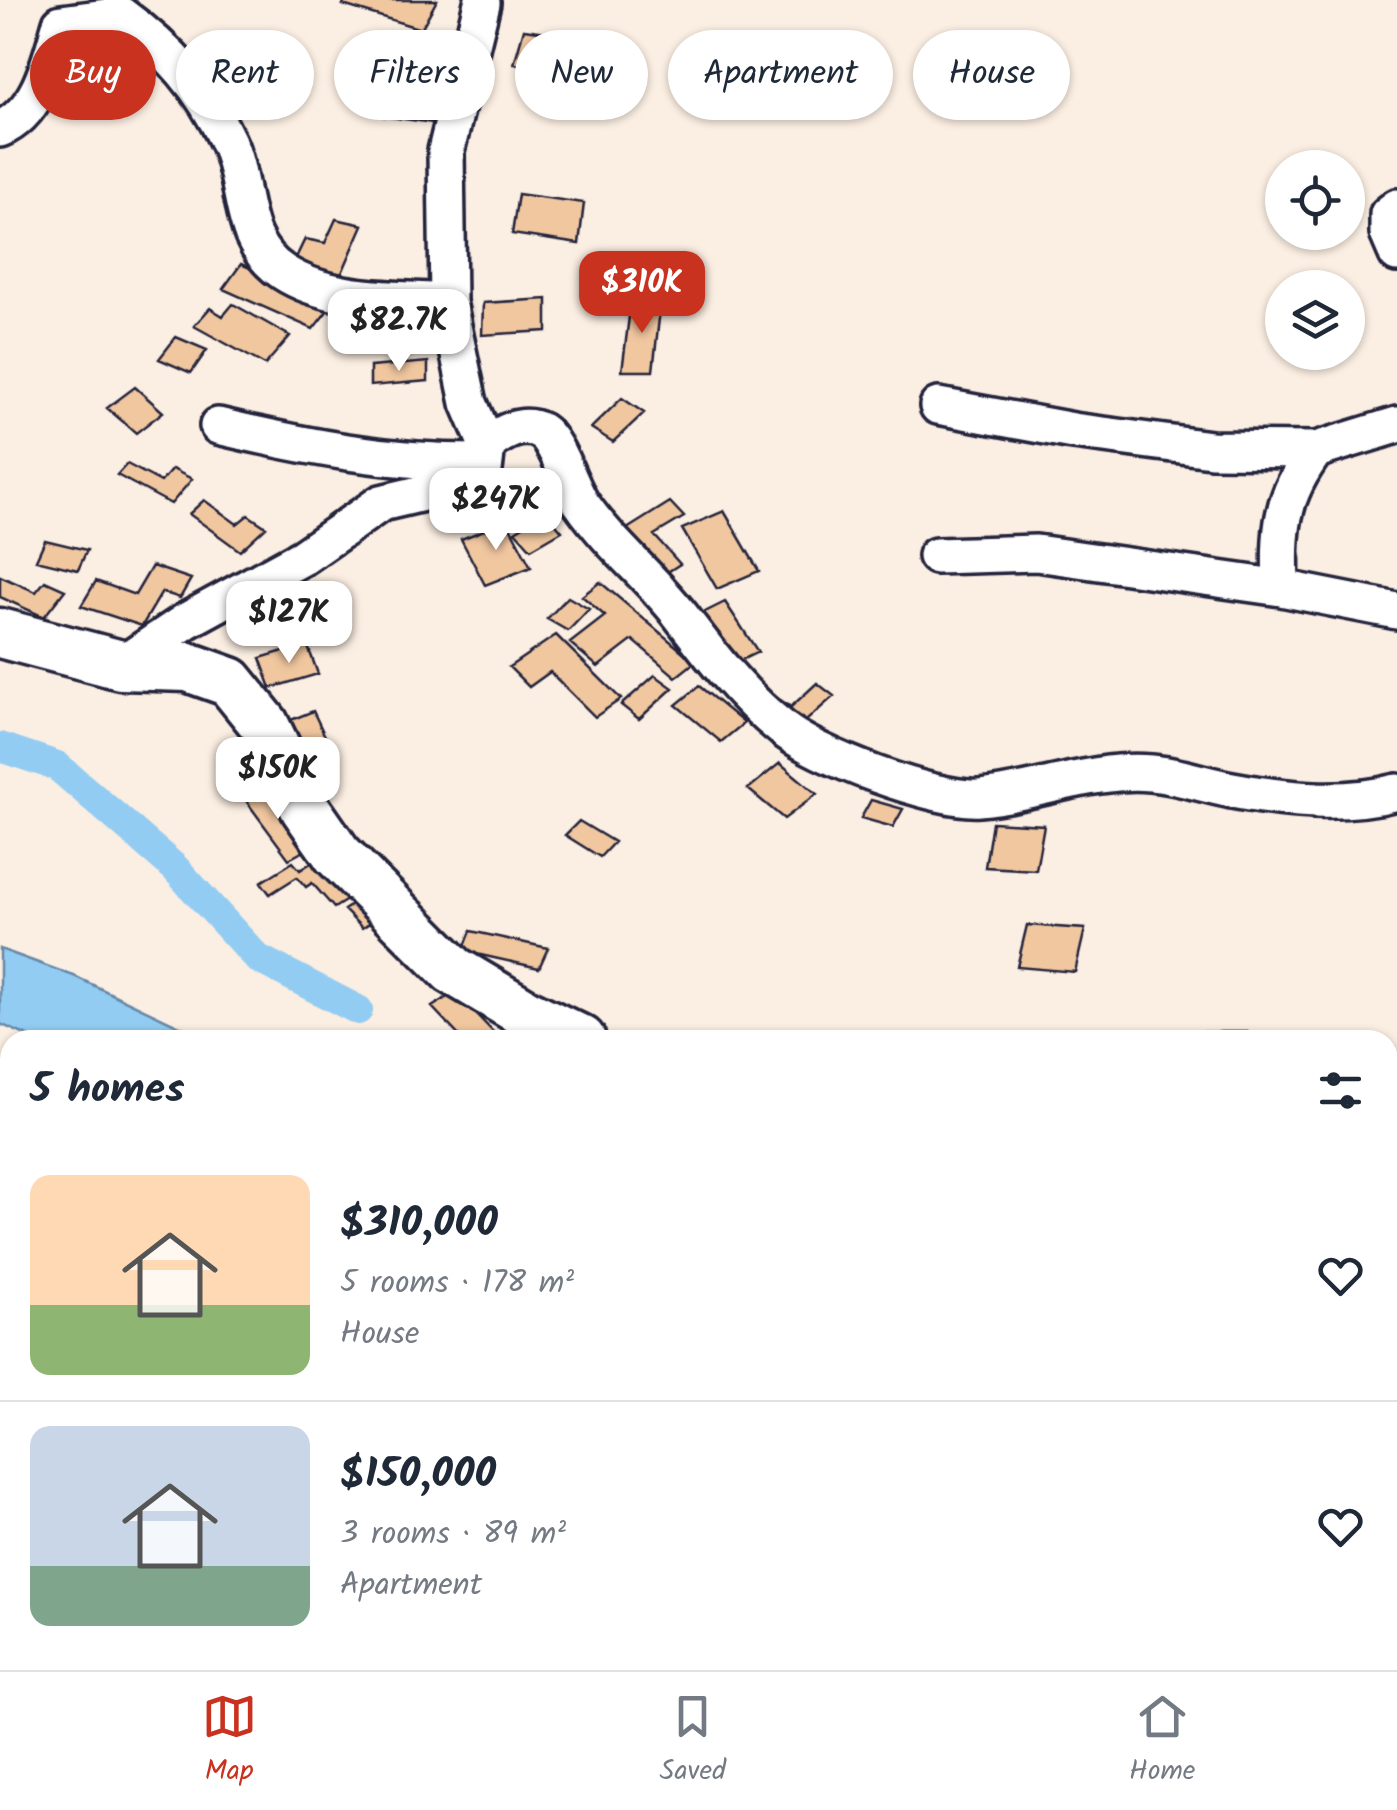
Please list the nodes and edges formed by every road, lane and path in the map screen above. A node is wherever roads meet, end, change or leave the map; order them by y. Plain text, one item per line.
1 (482, 4) dead end
2 (0, 129) edge
3 (1397, 207) edge
4 (1397, 254) edge
5 (448, 302) junction
6 (938, 406) dead end
7 (1397, 425) edge
8 (218, 426) dead end
9 (1316, 450) junction
10 (486, 453) junction
11 (936, 556) dead end
12 (1281, 588) junction
13 (1397, 611) edge
14 (0, 632) edge
15 (121, 665) junction
16 (1397, 792) edge
17 (563, 1030) edge

1 - 5 street
2 - 5 street
3 - 4 street
5 - 10 street
6 - 9 street
7 - 9 street
8 - 10 street
9 - 12 street
10 - 15 street
10 - 16 street
11 - 12 street
12 - 13 street
14 - 15 street
15 - 17 street

